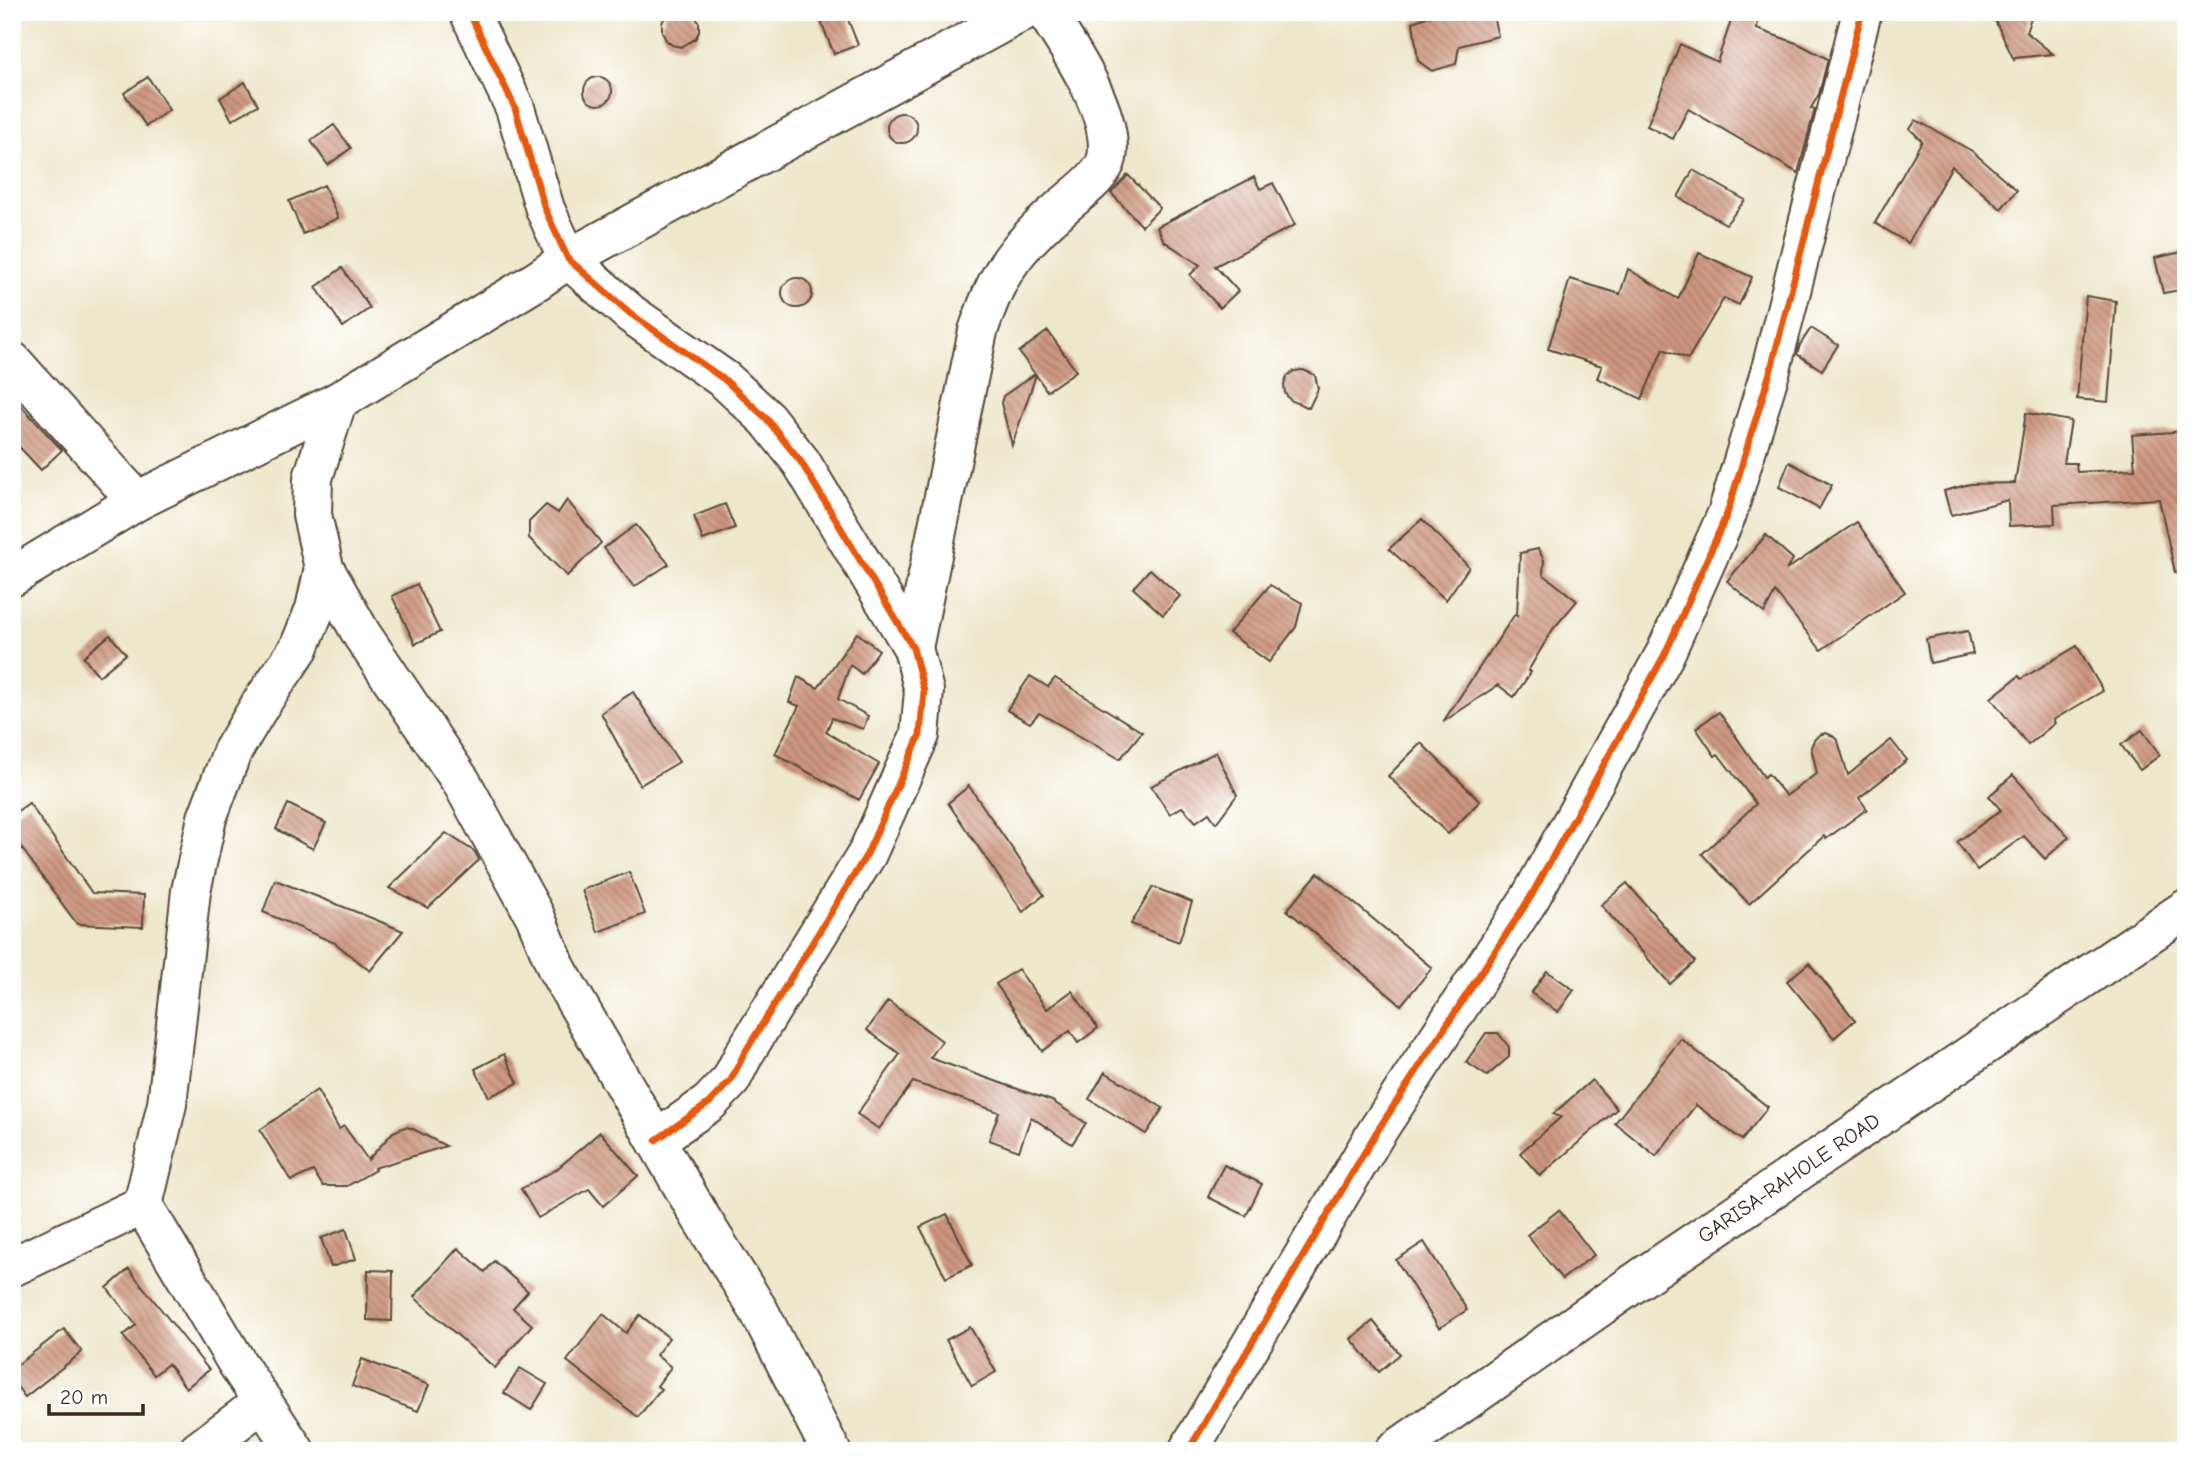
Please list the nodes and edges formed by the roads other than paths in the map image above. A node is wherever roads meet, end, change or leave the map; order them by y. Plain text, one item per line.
1 (469, 12) edge
2 (1022, 12) edge
3 (1046, 12) edge
4 (1862, 12) edge
5 (568, 258) junction
6 (12, 361) edge
7 (337, 401) junction
8 (137, 501) junction
9 (324, 568) junction
10 (12, 576) edge
11 (913, 648) junction
12 (2186, 909) edge
13 (656, 1140) junction
14 (143, 1205) junction
15 (12, 1267) edge
16 (263, 1402) junction
17 (198, 1451) edge
18 (295, 1451) edge
19 (831, 1451) edge
20 (1188, 1451) edge
21 (1394, 1451) edge

1 - 5 street
2 - 5 street
3 - 11 street
4 - 20 street
5 - 7 street
5 - 11 street
6 - 8 street
7 - 8 street
7 - 9 street
8 - 10 street
9 - 13 street
9 - 14 street
11 - 13 street
12 - 21 street, GARISA-RAHOLE ROAD
13 - 19 street
14 - 15 street
14 - 16 street
16 - 17 street
16 - 18 street

